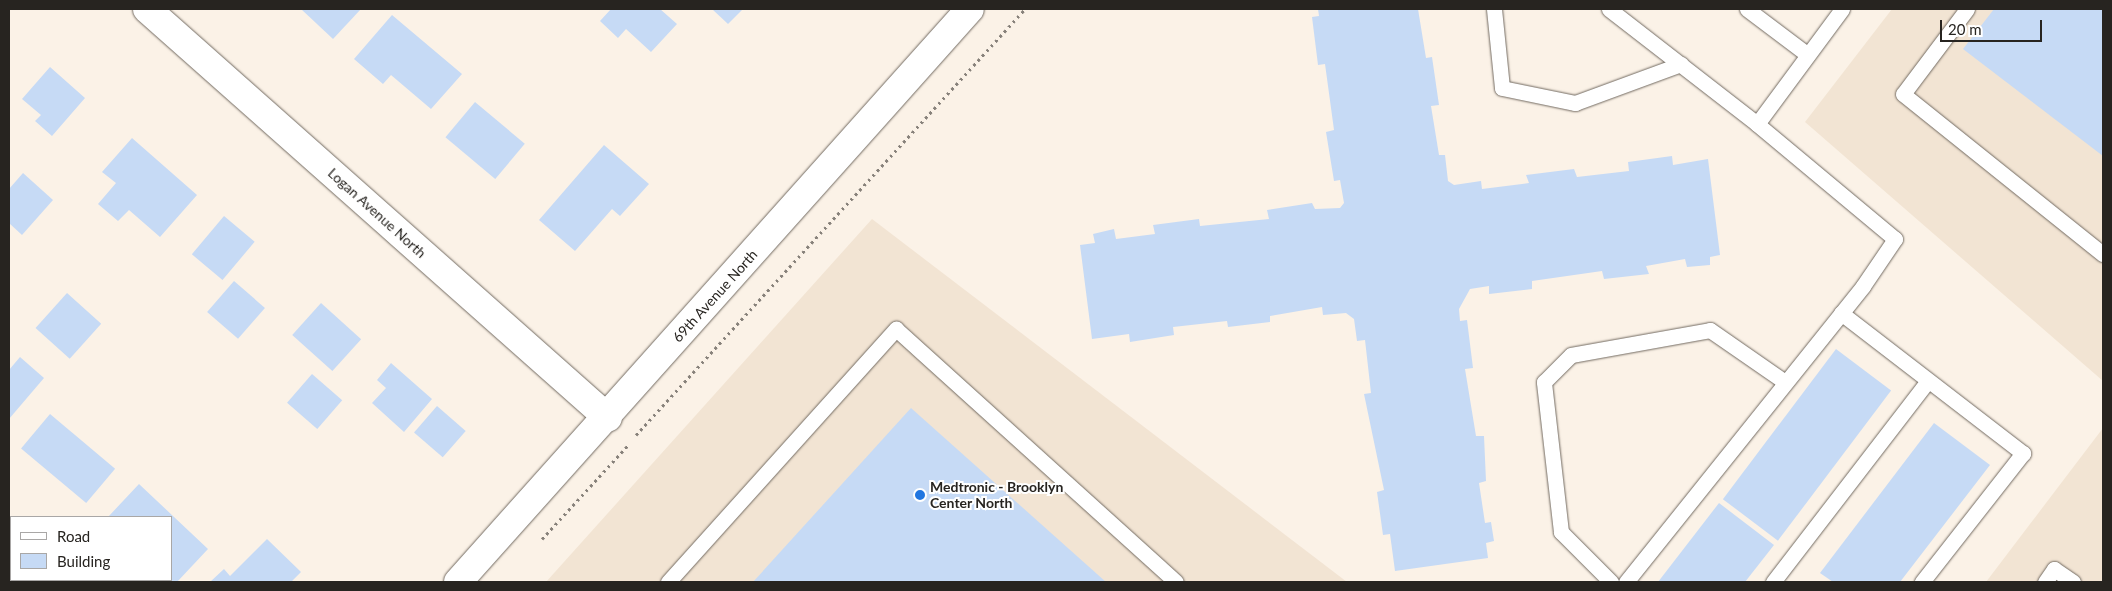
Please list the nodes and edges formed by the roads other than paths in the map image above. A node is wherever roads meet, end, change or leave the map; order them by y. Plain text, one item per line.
1 (970, 9) edge
2 (1494, 9) edge
3 (1609, 9) edge
4 (1747, 9) edge
5 (1842, 9) edge
6 (1967, 9) edge
7 (156, 12) edge
8 (1808, 55) junction
9 (1681, 64) junction
10 (1757, 124) junction
11 (2103, 254) edge
12 (1841, 313) junction
13 (1928, 381) junction
14 (1785, 382) junction
15 (608, 418) junction
16 (458, 582) edge
17 (668, 582) edge
18 (1176, 582) edge
19 (1611, 582) edge
20 (1626, 582) edge
21 (1773, 582) edge
22 (1922, 582) edge
23 (2045, 582) edge
24 (2073, 582) edge

1 - 15 street, 69th Avenue North
2 - 9 lane
3 - 9 lane
4 - 8 lane
5 - 8 lane
6 - 11 lane
7 - 15 street, Logan Avenue North
8 - 10 lane
9 - 10 lane
10 - 12 lane
12 - 13 lane
12 - 14 lane
13 - 21 lane
13 - 22 lane
14 - 19 lane
14 - 20 lane
15 - 16 street, 69th Avenue North
17 - 18 lane
23 - 24 lane

